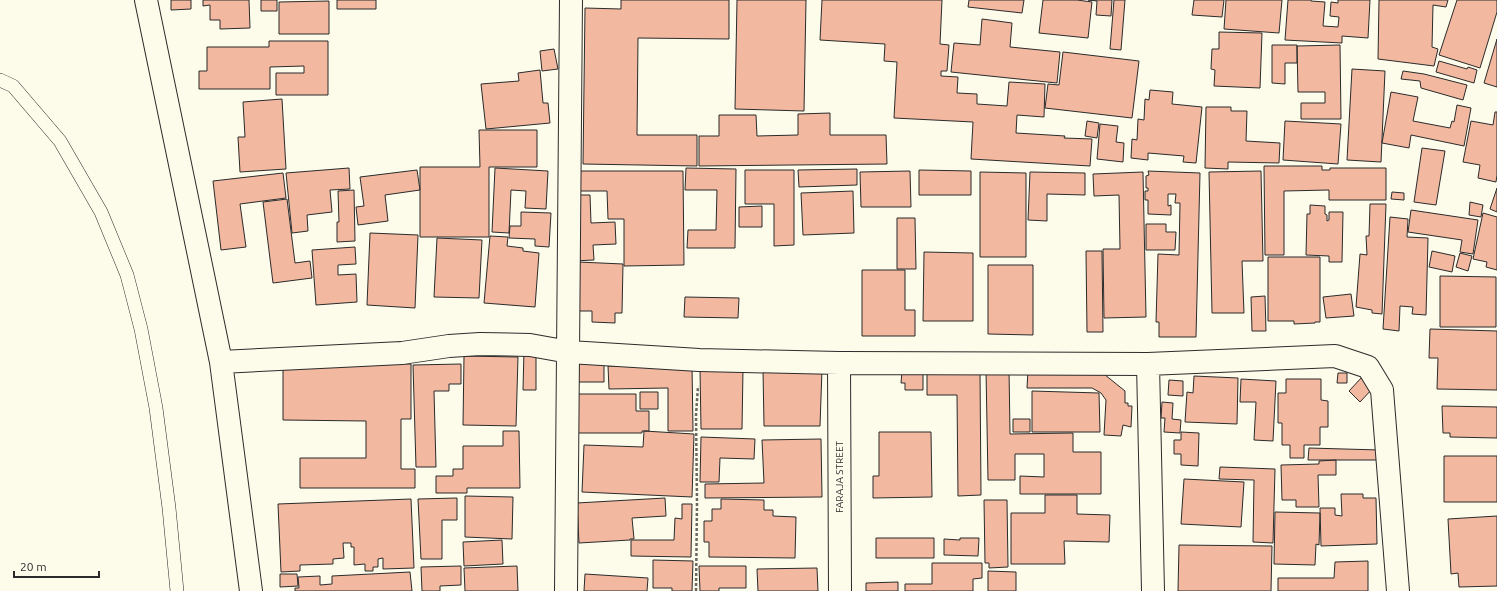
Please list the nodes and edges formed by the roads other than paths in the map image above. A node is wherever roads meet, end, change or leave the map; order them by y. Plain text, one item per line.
1 (146, 0) edge
2 (571, 0) edge
3 (0, 80) edge
4 (569, 352) junction
5 (221, 362) junction
6 (839, 364) junction
7 (1148, 364) junction
8 (177, 591) edge
9 (251, 591) edge
10 (566, 591) edge
11 (840, 591) edge
12 (1153, 591) edge
13 (1398, 591) edge

1 - 5 street
2 - 4 street
3 - 8 lane
4 - 5 street
4 - 6 street
4 - 10 street
5 - 9 street
6 - 7 street
6 - 11 street, FARAJA STREET
7 - 12 street
7 - 13 street

